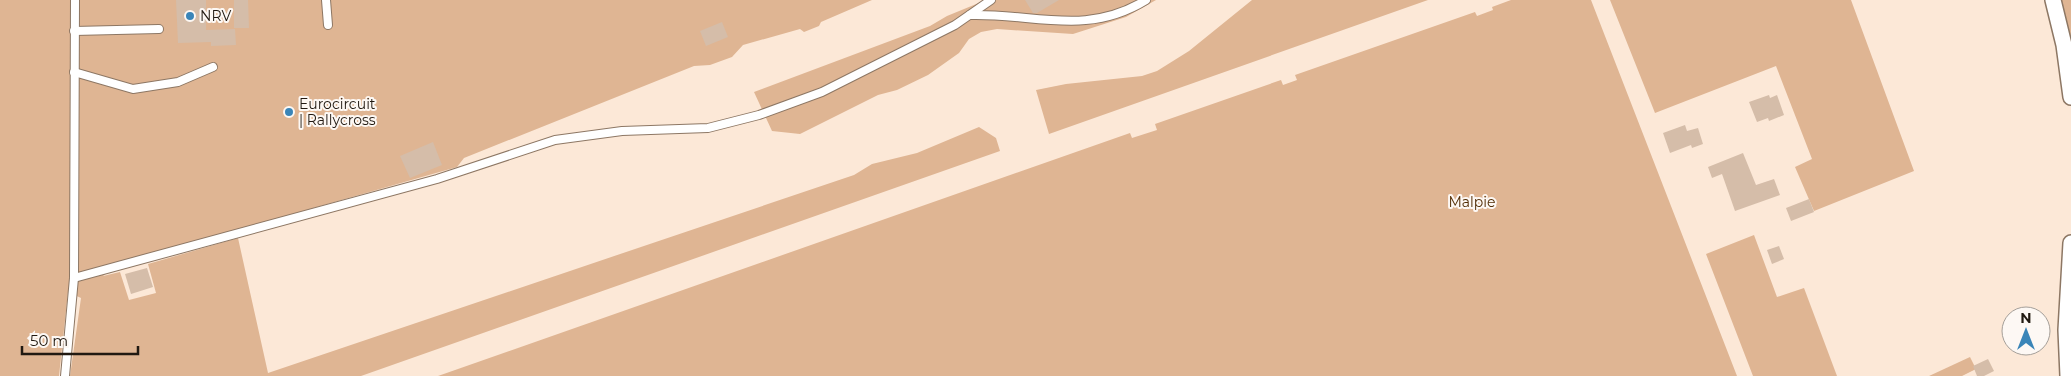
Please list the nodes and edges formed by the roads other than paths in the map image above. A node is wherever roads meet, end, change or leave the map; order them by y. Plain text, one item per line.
1 (75, 0) edge
2 (326, 0) edge
3 (991, 0) edge
4 (1146, 0) edge
5 (2053, 0) edge
6 (970, 15) junction
7 (328, 25) dead end
8 (159, 29) dead end
9 (74, 31) junction
10 (213, 67) dead end
11 (74, 72) junction
12 (2071, 97) edge
13 (2071, 243) edge
14 (74, 278) junction
15 (65, 376) edge
16 (2068, 376) edge

1 - 9 lane
2 - 7 lane
3 - 6 lane
4 - 6 lane
5 - 12 street
6 - 14 lane
8 - 9 lane
9 - 11 lane
10 - 11 lane
11 - 14 lane
13 - 16 street
14 - 15 lane

